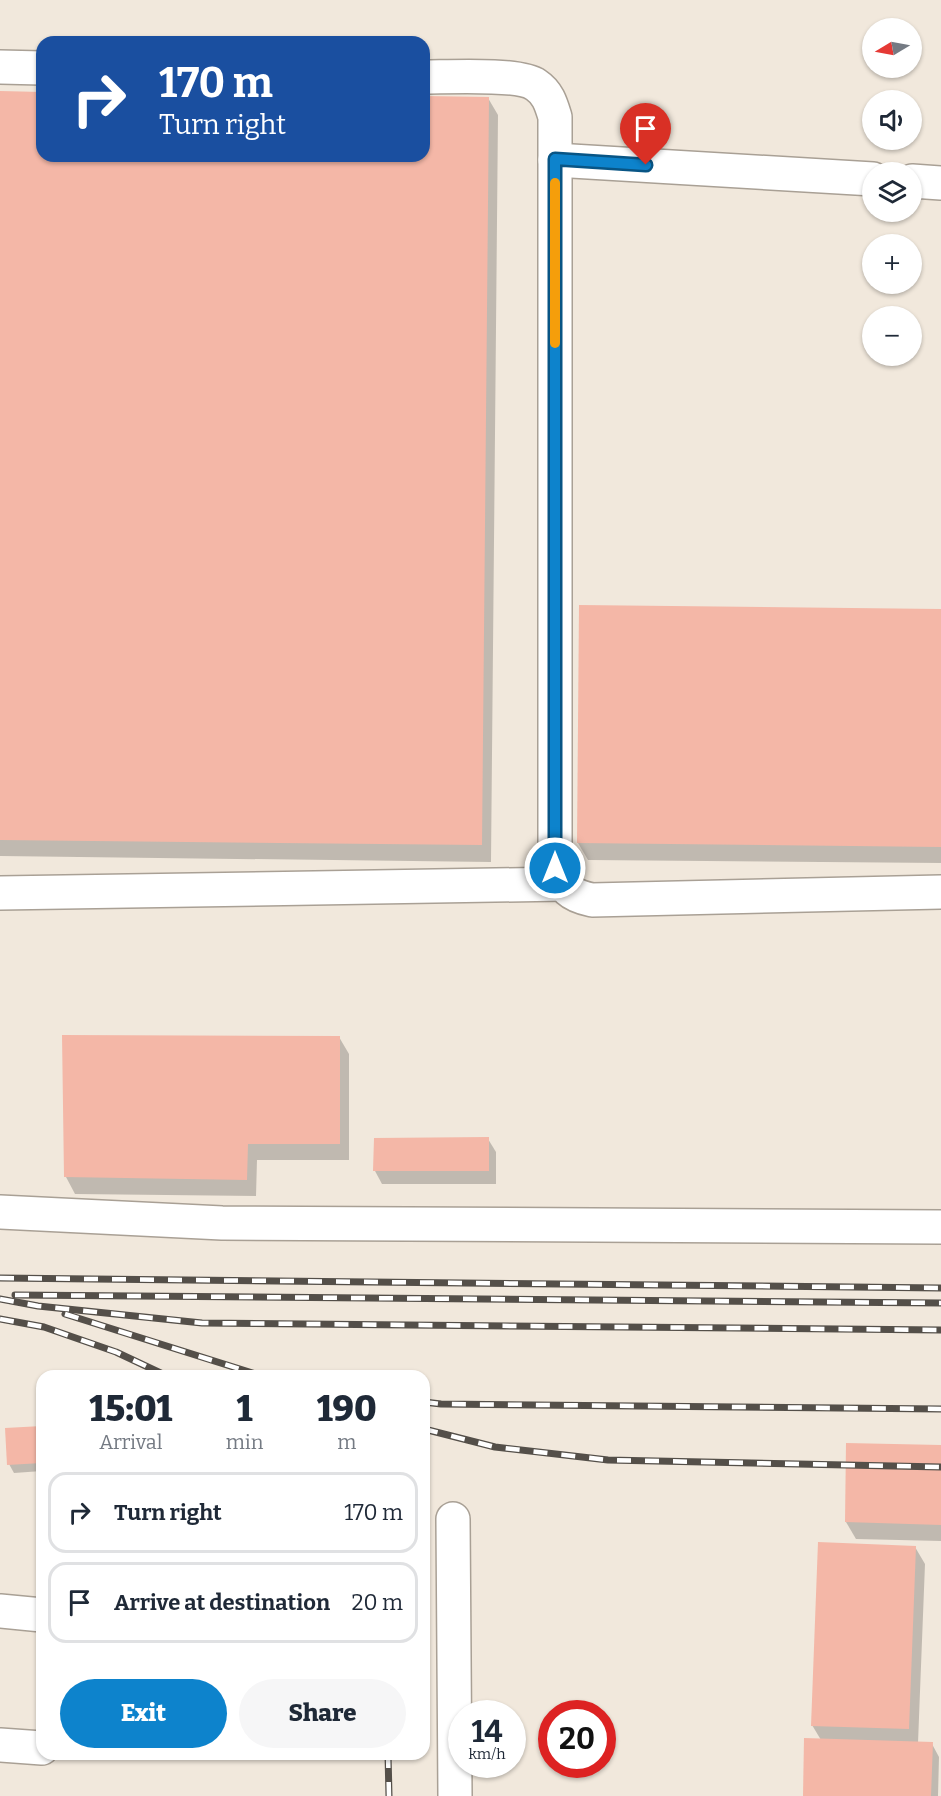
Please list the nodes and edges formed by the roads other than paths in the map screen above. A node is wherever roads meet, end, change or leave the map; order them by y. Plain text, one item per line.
1 (0, 67) edge
2 (36, 68) edge
3 (430, 77) edge
4 (555, 159) junction
5 (862, 178) edge
6 (922, 182) edge
7 (941, 183) edge
8 (563, 884) junction
9 (941, 892) edge
10 (0, 893) edge
11 (0, 1212) edge
12 (941, 1227) edge
13 (453, 1519) dead end
14 (0, 1611) edge
15 (36, 1614) edge
16 (0, 1745) edge
17 (36, 1748) edge
18 (455, 1796) edge

1 - 2 street
3 - 4 street
4 - 5 street
4 - 8 street
6 - 7 street
8 - 9 street
8 - 10 street
11 - 12 street
13 - 18 street
14 - 15 street
16 - 17 street

